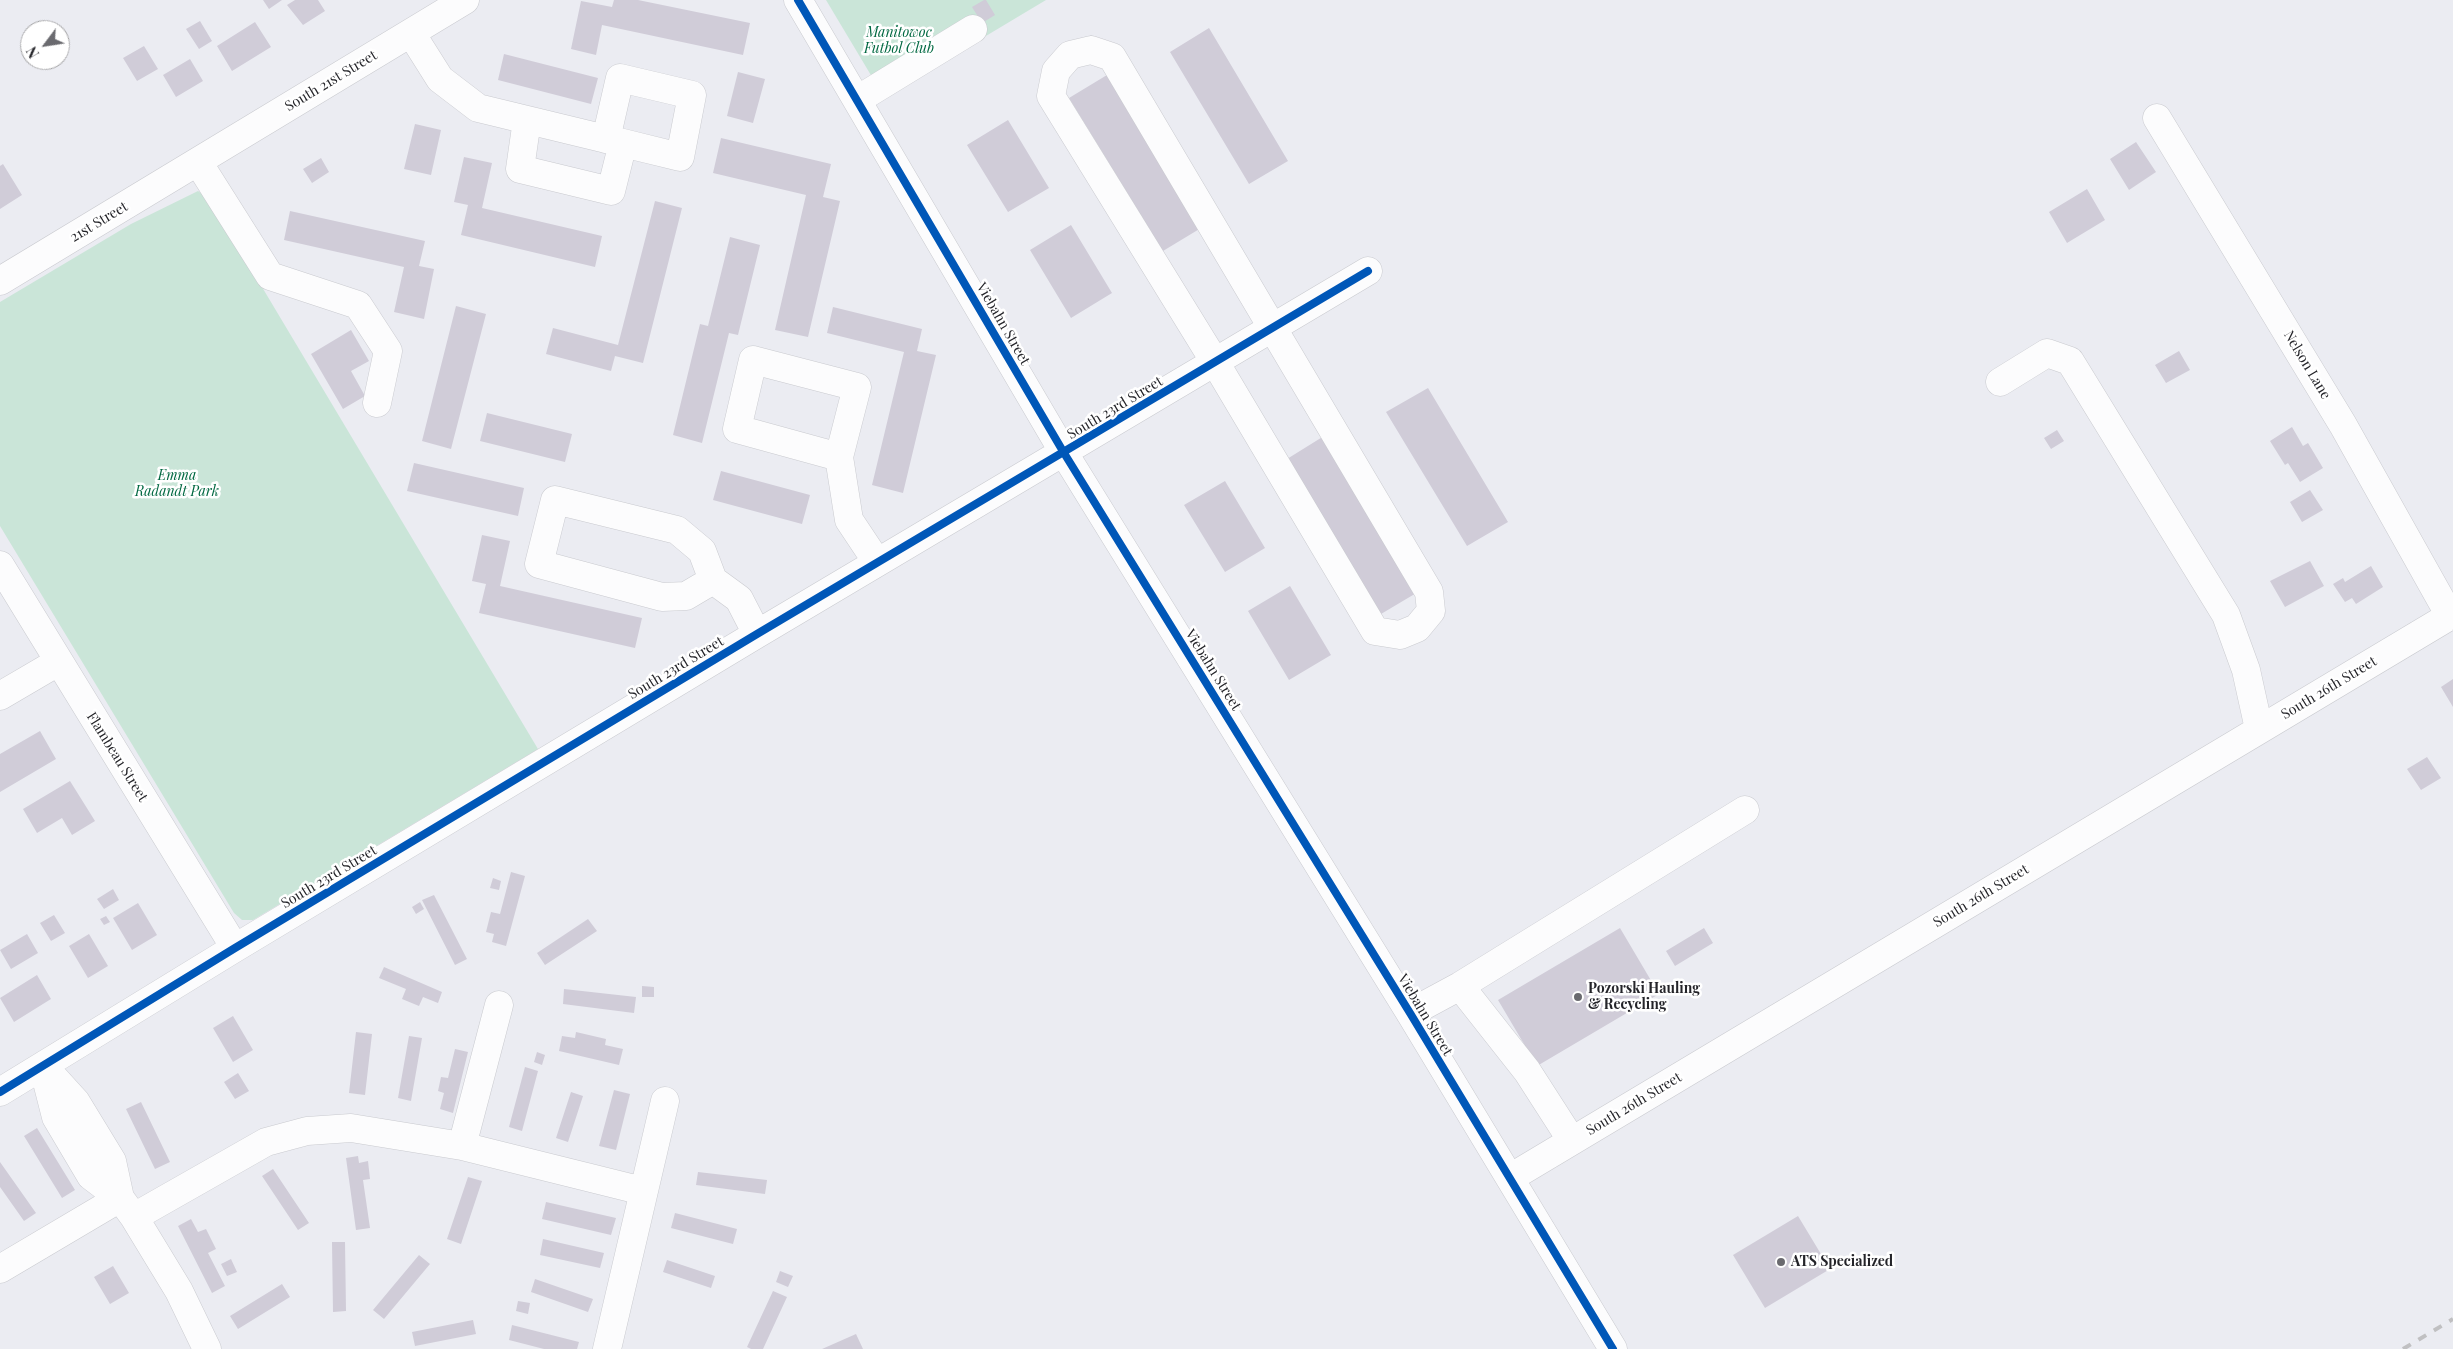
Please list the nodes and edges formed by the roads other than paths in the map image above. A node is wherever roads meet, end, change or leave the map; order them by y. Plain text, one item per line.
1 (465, 0) edge
2 (798, 0) edge
3 (973, 29) dead end
4 (410, 33) junction
5 (857, 100) junction
6 (2157, 118) dead end
7 (527, 120) junction
8 (198, 162) junction
9 (1368, 271) dead end
10 (0, 281) edge
11 (1272, 328) junction
12 (1215, 362) junction
13 (2000, 382) dead end
14 (377, 403) dead end
15 (1064, 453) junction
16 (839, 456) junction
17 (877, 562) junction
18 (0, 565) edge
19 (713, 580) junction
20 (2451, 615) edge
21 (757, 634) junction
22 (58, 662) junction
23 (0, 696) edge
24 (2259, 729) junction
25 (1744, 810) dead end
26 (235, 948) junction
27 (1460, 986) junction
28 (499, 1005) dead end
29 (1410, 1013) junction
30 (43, 1066) junction
31 (0, 1092) edge
32 (665, 1101) dead end
33 (1572, 1141) junction
34 (462, 1146) junction
35 (1510, 1178) junction
36 (643, 1191) junction
37 (127, 1207) junction
38 (0, 1268) edge
39 (207, 1349) edge
40 (607, 1349) edge
41 (1613, 1349) edge

1 - 4 street, South 21st Street
2 - 5 street, Viebahn Street
3 - 5 street
4 - 7 street
4 - 8 street, South 21st Street
5 - 15 street, Viebahn Street
6 - 20 street, Nelson Lane
7 - 7 street
8 - 10 street, 21st Street
8 - 14 street
9 - 11 street, South 23rd Street
11 - 12 street, South 23rd Street
11 - 12 street
11 - 12 street
12 - 15 street, South 23rd Street
13 - 24 street
15 - 17 street, South 23rd Street
15 - 29 street, Viebahn Street
16 - 16 street
16 - 17 street
17 - 21 street, South 23rd Street
18 - 22 street, Flambeau Street
19 - 19 street
19 - 21 street
20 - 24 street, South 26th Street
21 - 26 street, South 23rd Street
22 - 23 street
22 - 26 street, Flambeau Street
24 - 33 street, South 26th Street
25 - 27 street
26 - 30 street, South 23rd Street
27 - 29 street
27 - 33 street
28 - 34 street
29 - 35 street, Viebahn Street
30 - 31 street, South 23rd Street
30 - 37 street
32 - 36 street
33 - 35 street, South 26th Street
34 - 36 street
34 - 37 street
35 - 41 street, Viebahn Street
36 - 40 street
37 - 38 street
37 - 39 street

